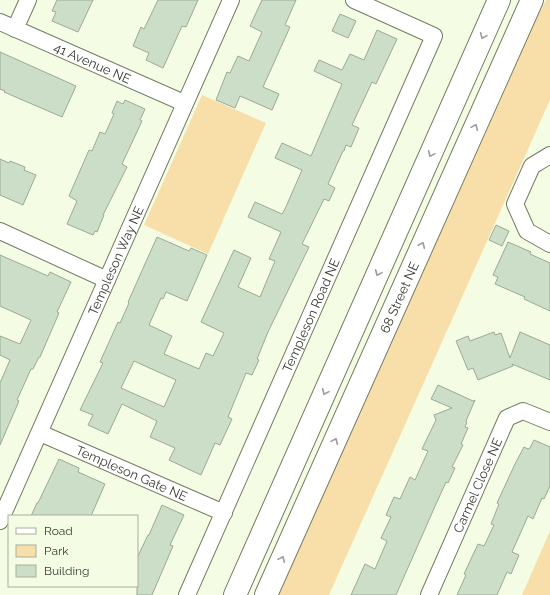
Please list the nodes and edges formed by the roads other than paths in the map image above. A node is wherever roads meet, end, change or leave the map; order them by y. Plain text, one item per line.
1 (28, 0) edge
2 (231, 0) edge
3 (354, 0) edge
4 (499, 0) edge
5 (532, 0) edge
6 (0, 22) edge
7 (15, 29) junction
8 (184, 103) junction
9 (550, 155) edge
10 (0, 231) edge
11 (550, 244) edge
12 (107, 280) junction
13 (550, 422) edge
14 (40, 433) junction
15 (224, 513) junction
16 (0, 521) edge
17 (187, 595) edge
18 (234, 595) edge
19 (266, 595) edge
20 (429, 595) edge

1 - 7 street
2 - 8 street, Templeson Way NE
3 - 15 street, Templeson Road NE
4 -> 18 main road
19 -> 5 main road, 68 Street NE
6 - 7 street, 41 Avenue NE
7 - 8 street, 41 Avenue NE
8 - 12 street, Templeson Way NE
9 - 11 street
10 - 12 street
12 - 14 street, Templeson Way NE
13 - 20 street, Carmel Close NE
14 - 15 street, Templeson Gate NE
14 - 16 street, Templeson Way NE
15 - 17 street, Templeson Road NE

